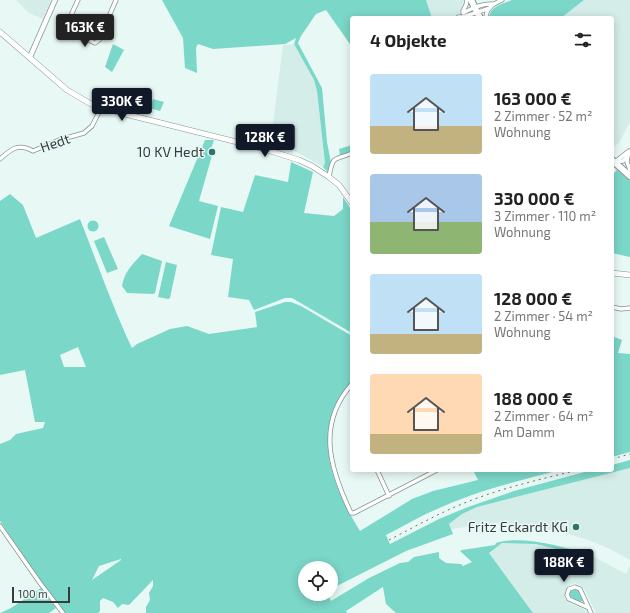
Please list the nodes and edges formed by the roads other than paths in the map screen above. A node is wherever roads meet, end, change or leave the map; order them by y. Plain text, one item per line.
1 (55, 0) edge
2 (78, 0) edge
3 (116, 0) edge
4 (467, 0) edge
5 (471, 0) edge
6 (502, 0) edge
7 (494, 4) junction
8 (490, 8) junction
9 (462, 13) junction
10 (477, 13) edge
11 (460, 16) edge
12 (466, 16) edge
13 (486, 16) edge
14 (0, 32) edge
15 (30, 57) junction
16 (101, 108) junction
17 (630, 151) edge
18 (350, 154) edge
19 (628, 156) junction
20 (0, 160) edge
21 (614, 161) edge
22 (630, 170) edge
23 (630, 176) edge
24 (329, 177) junction
25 (350, 200) edge
26 (614, 273) edge
27 (630, 276) edge
28 (614, 307) edge
29 (630, 308) edge
30 (350, 387) edge
31 (378, 472) edge
32 (434, 472) edge
33 (388, 496) junction
34 (0, 526) edge
35 (589, 608) junction
36 (63, 613) edge
37 (591, 613) edge

1 - 15 street
2 - 3 street
4 - 9 street
5 - 10 main road
6 - 7 street
7 - 8 street
7 - 10 street
8 - 10 street
8 - 13 street
9 - 10 street
9 - 11 street
10 - 12 street
14 - 15 main road
15 - 16 main road
16 - 20 street, Hedt
16 - 24 main road
17 - 19 street
17 - 21 street
18 - 24 street
19 - 21 street
19 - 22 street
21 - 23 main road
24 - 25 main road
26 - 27 main road
28 - 29 street
30 - 33 street
31 - 33 street
32 - 33 street
34 - 36 street
35 - 35 street
35 - 37 street

